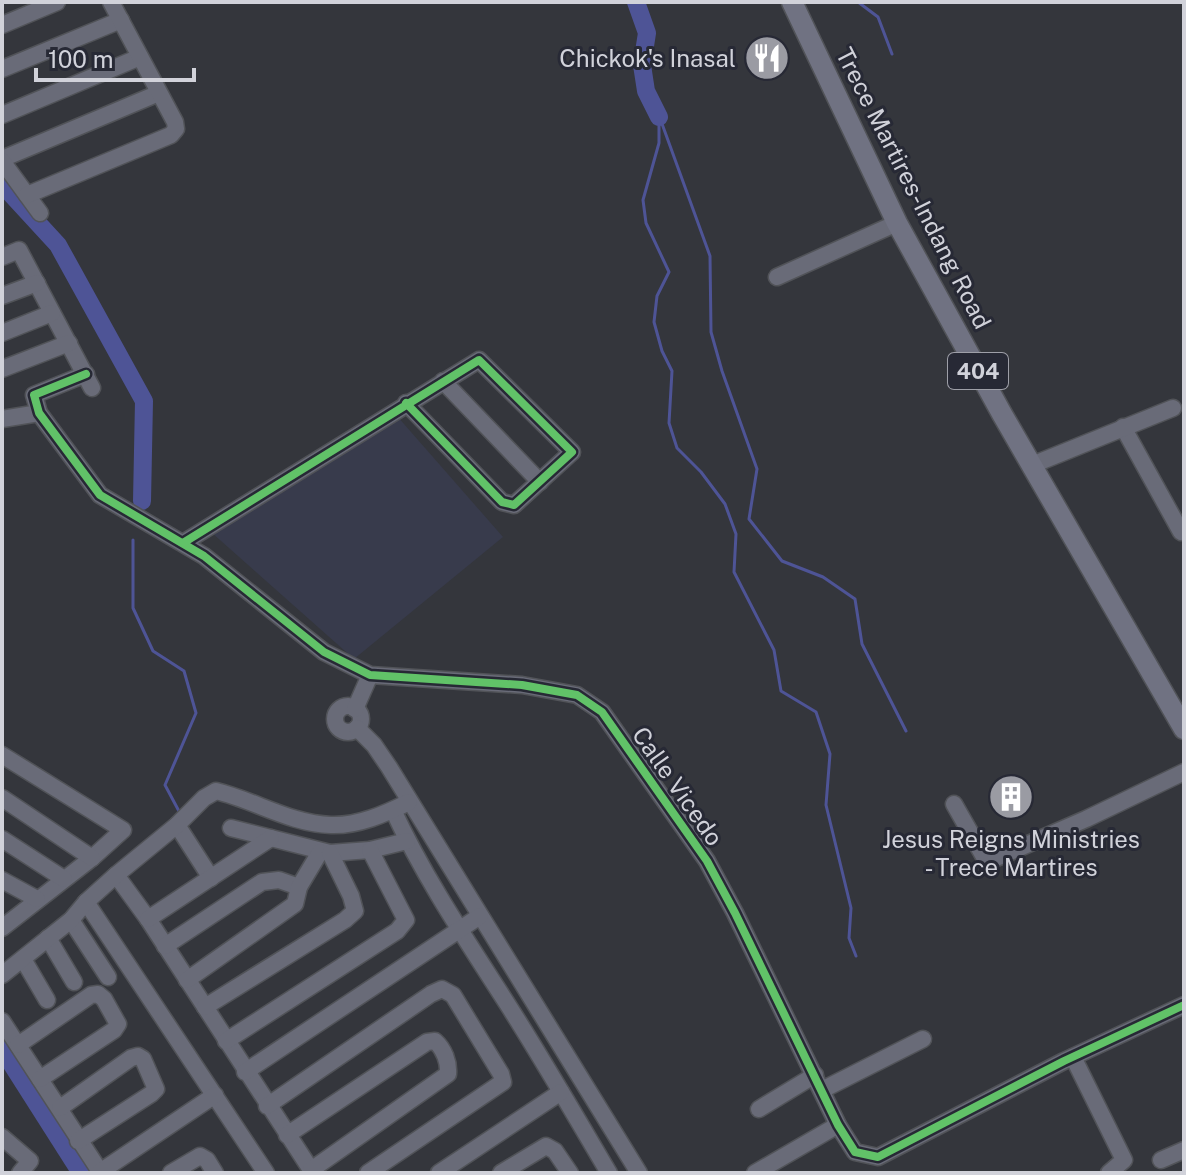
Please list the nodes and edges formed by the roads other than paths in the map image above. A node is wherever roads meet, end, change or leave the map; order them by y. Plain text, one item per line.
1 (57, 2) edge
2 (111, 2) edge
3 (792, 2) edge
4 (121, 20) junction
5 (2, 25) edge
6 (140, 57) junction
7 (2, 69) edge
8 (159, 93) junction
9 (2, 115) edge
10 (2, 160) edge
11 (27, 195) junction
12 (40, 213) dead end
13 (897, 223) junction
14 (2, 257) edge
15 (777, 277) dead end
16 (37, 283) junction
17 (2, 296) edge
18 (52, 313) junction
19 (2, 333) edge
20 (69, 343) junction
21 (2, 369) edge
22 (443, 381) junction
23 (406, 403) junction
24 (1173, 408) dead end
25 (39, 413) junction
26 (2, 419) edge
27 (1123, 427) junction
28 (1032, 465) junction
29 (540, 482) junction
30 (1181, 532) dead end
31 (183, 543) junction
32 (370, 675) junction
33 (1177, 702) edge
34 (355, 709) junction
35 (357, 728) junction
36 (1184, 729) edge
37 (2, 755) edge
38 (1184, 772) edge
39 (2, 798) edge
40 (409, 802) junction
41 (954, 804) dead end
42 (393, 810) junction
43 (177, 825) junction
44 (231, 828) dead end
45 (271, 838) junction
46 (2, 839) edge
47 (407, 841) junction
48 (370, 850) junction
49 (325, 853) junction
50 (92, 858) junction
51 (116, 875) junction
52 (211, 878) junction
53 (64, 879) junction
54 (2, 880) edge
55 (299, 887) junction
56 (37, 899) junction
57 (86, 902) junction
58 (480, 916) junction
59 (148, 919) junction
60 (71, 920) junction
61 (3, 924) edge
62 (458, 930) junction
63 (48, 938) junction
64 (165, 946) junction
65 (23, 959) junction
66 (2, 975) edge
67 (108, 977) dead end
68 (187, 980) junction
69 (74, 982) dead end
70 (47, 1000) dead end
71 (1184, 1005) edge
72 (205, 1007) junction
73 (2, 1021) edge
74 (923, 1039) dead end
75 (226, 1041) junction
76 (18, 1045) junction
77 (1073, 1057) junction
78 (245, 1072) junction
79 (40, 1079) junction
80 (819, 1082) junction
81 (561, 1092) junction
82 (215, 1095) junction
83 (267, 1106) junction
84 (60, 1108) junction
85 (759, 1109) dead end
86 (838, 1125) junction
87 (287, 1135) junction
88 (2, 1138) edge
89 (78, 1141) junction
90 (1184, 1150) edge
91 (1161, 1160) dead end
92 (312, 1171) edge
93 (100, 1172) edge
94 (20, 1173) edge
95 (171, 1173) edge
96 (215, 1173) edge
97 (266, 1173) edge
98 (368, 1173) edge
99 (439, 1173) edge
100 (501, 1173) edge
101 (570, 1173) edge
102 (609, 1173) edge
103 (639, 1173) edge
104 (755, 1173) edge
105 (1109, 1173) edge

1 - 5 street
2 - 4 street
3 - 13 main road, Trece Martires-Indang Road / 404
4 - 6 street
4 - 7 street
6 - 8 street
6 - 9 street
8 - 10 street
8 - 11 street
10 - 11 street
11 - 12 street
13 - 15 street
13 - 28 main road, Trece Martires-Indang Road / 404
14 - 16 street
16 - 17 street
16 - 18 street
18 - 19 street
18 - 20 street
20 - 21 street
20 - 25 street
22 - 23 street
22 - 29 street
22 - 29 street
23 - 29 street
23 - 31 street
24 - 27 street
25 - 26 street
25 - 31 street, Calle Vicedo
27 - 28 street
27 - 30 street
28 - 33 main road, Trece Martires-Indang Road / 404
31 - 32 street, Calle Vicedo
32 - 34 street
32 - 80 street, Calle Vicedo
33 - 36 main road, Trece Martires-Indang Road / 404
34 - 35 street
34 - 35 street
35 - 40 street
37 - 50 street
38 - 41 street
39 - 50 street
40 - 42 street
40 - 58 street
42 - 43 street
42 - 47 street
43 - 51 street
43 - 52 street
44 - 45 street
45 - 49 street
45 - 52 street
46 - 53 street
47 - 48 street
47 - 62 street
48 - 49 street
48 - 75 street
49 - 55 street
49 - 72 street
50 - 53 street
51 - 57 street
51 - 59 street
52 - 59 street
53 - 56 street
54 - 56 street
55 - 64 street
55 - 68 street
56 - 61 street
57 - 60 street
57 - 82 street
58 - 62 street
58 - 103 street
59 - 64 street
60 - 63 street
60 - 67 street
62 - 78 street
62 - 81 street
63 - 65 street
63 - 69 street
64 - 68 street
65 - 66 street
65 - 70 street
68 - 72 street
71 - 77 street, Calle Vicedo
72 - 75 street
73 - 76 street
74 - 80 street
75 - 78 street
76 - 79 street
76 - 79 street
77 - 86 street, Calle Vicedo
77 - 105 street
78 - 83 street
79 - 84 street
80 - 85 street
80 - 86 street, Calle Vicedo
81 - 99 street
81 - 102 street
82 - 93 street
82 - 97 street
83 - 87 street
83 - 98 street
84 - 89 street
84 - 89 street
86 - 104 street
87 - 92 street
87 - 92 street
88 - 94 street
89 - 93 street
90 - 91 street
95 - 96 street
100 - 101 street

